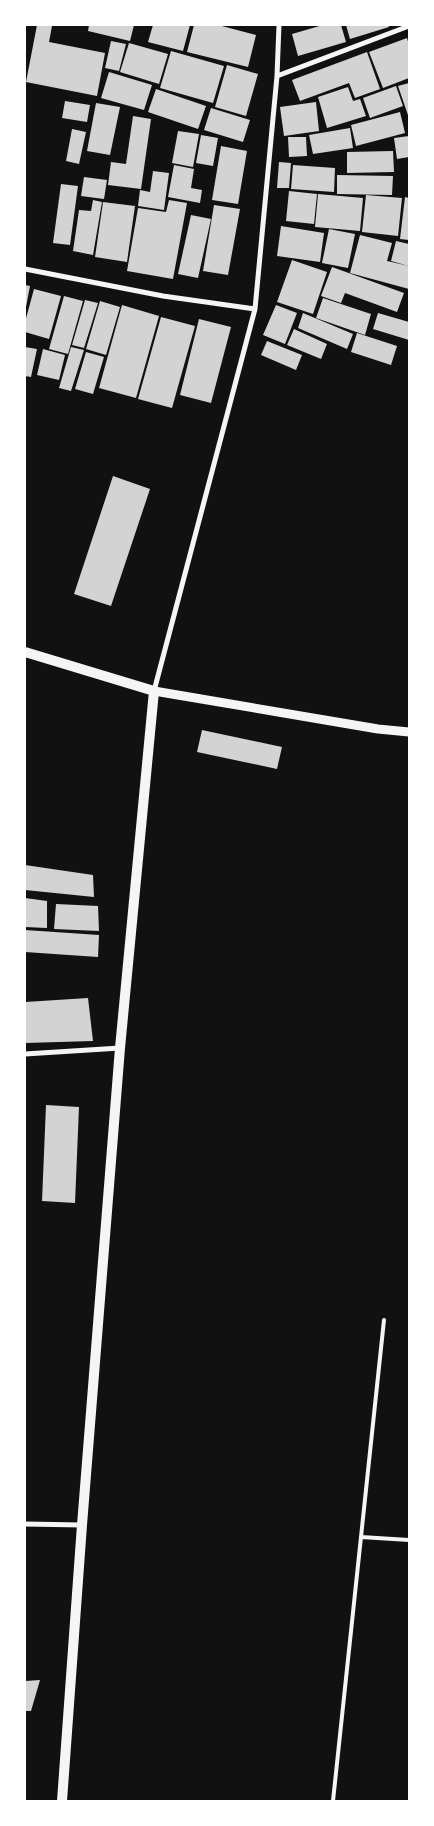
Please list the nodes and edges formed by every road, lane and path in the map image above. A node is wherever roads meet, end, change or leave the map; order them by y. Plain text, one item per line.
1 (279, 25) edge
2 (409, 26) edge
3 (277, 76) junction
4 (25, 269) edge
5 (255, 309) junction
6 (25, 652) edge
7 (154, 691) junction
8 (409, 732) edge
9 (120, 1048) junction
10 (25, 1054) edge
11 (384, 1320) dead end
12 (25, 1524) edge
13 (82, 1525) junction
14 (361, 1537) junction
15 (409, 1540) edge
16 (62, 1801) edge
17 (333, 1801) edge

1 - 3 street
2 - 3 street
3 - 5 street
4 - 5 street
5 - 7 street
6 - 7 main road
7 - 8 street
7 - 9 main road
9 - 10 street
9 - 13 main road
11 - 14 lane
12 - 13 street
13 - 16 main road
14 - 15 lane
14 - 17 lane

